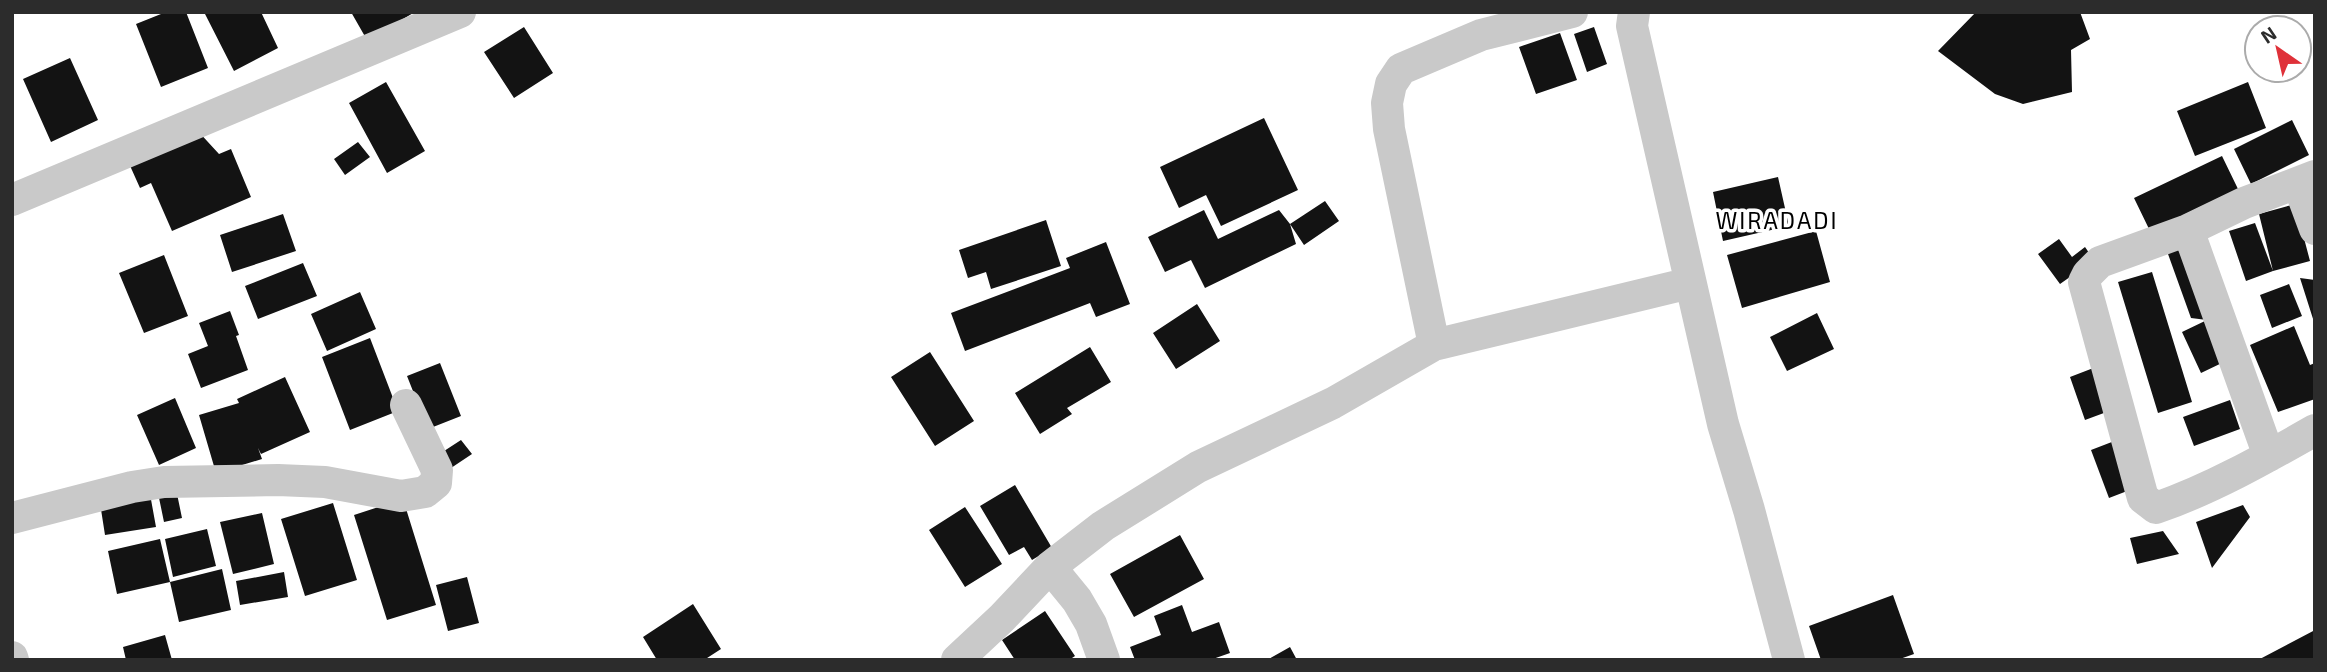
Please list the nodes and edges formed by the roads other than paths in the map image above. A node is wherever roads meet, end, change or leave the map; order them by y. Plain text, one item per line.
1 (460, 12) edge
2 (1572, 12) edge
3 (1634, 12) edge
4 (2306, 180) edge
5 (12, 200) edge
6 (2315, 229) edge
7 (2188, 230) junction
8 (1690, 283) junction
9 (1434, 345) junction
10 (406, 404) dead end
11 (2315, 430) edge
12 (2269, 456) junction
13 (12, 518) edge
14 (1050, 567) junction
15 (957, 660) edge
16 (1104, 660) edge
17 (1789, 660) edge

1 - 5 street
2 - 9 street
3 - 8 street
4 - 6 street
4 - 7 street
7 - 12 street
7 - 12 street
8 - 9 street
8 - 17 street
9 - 14 street
10 - 13 street
11 - 12 street
14 - 15 street
14 - 16 street

